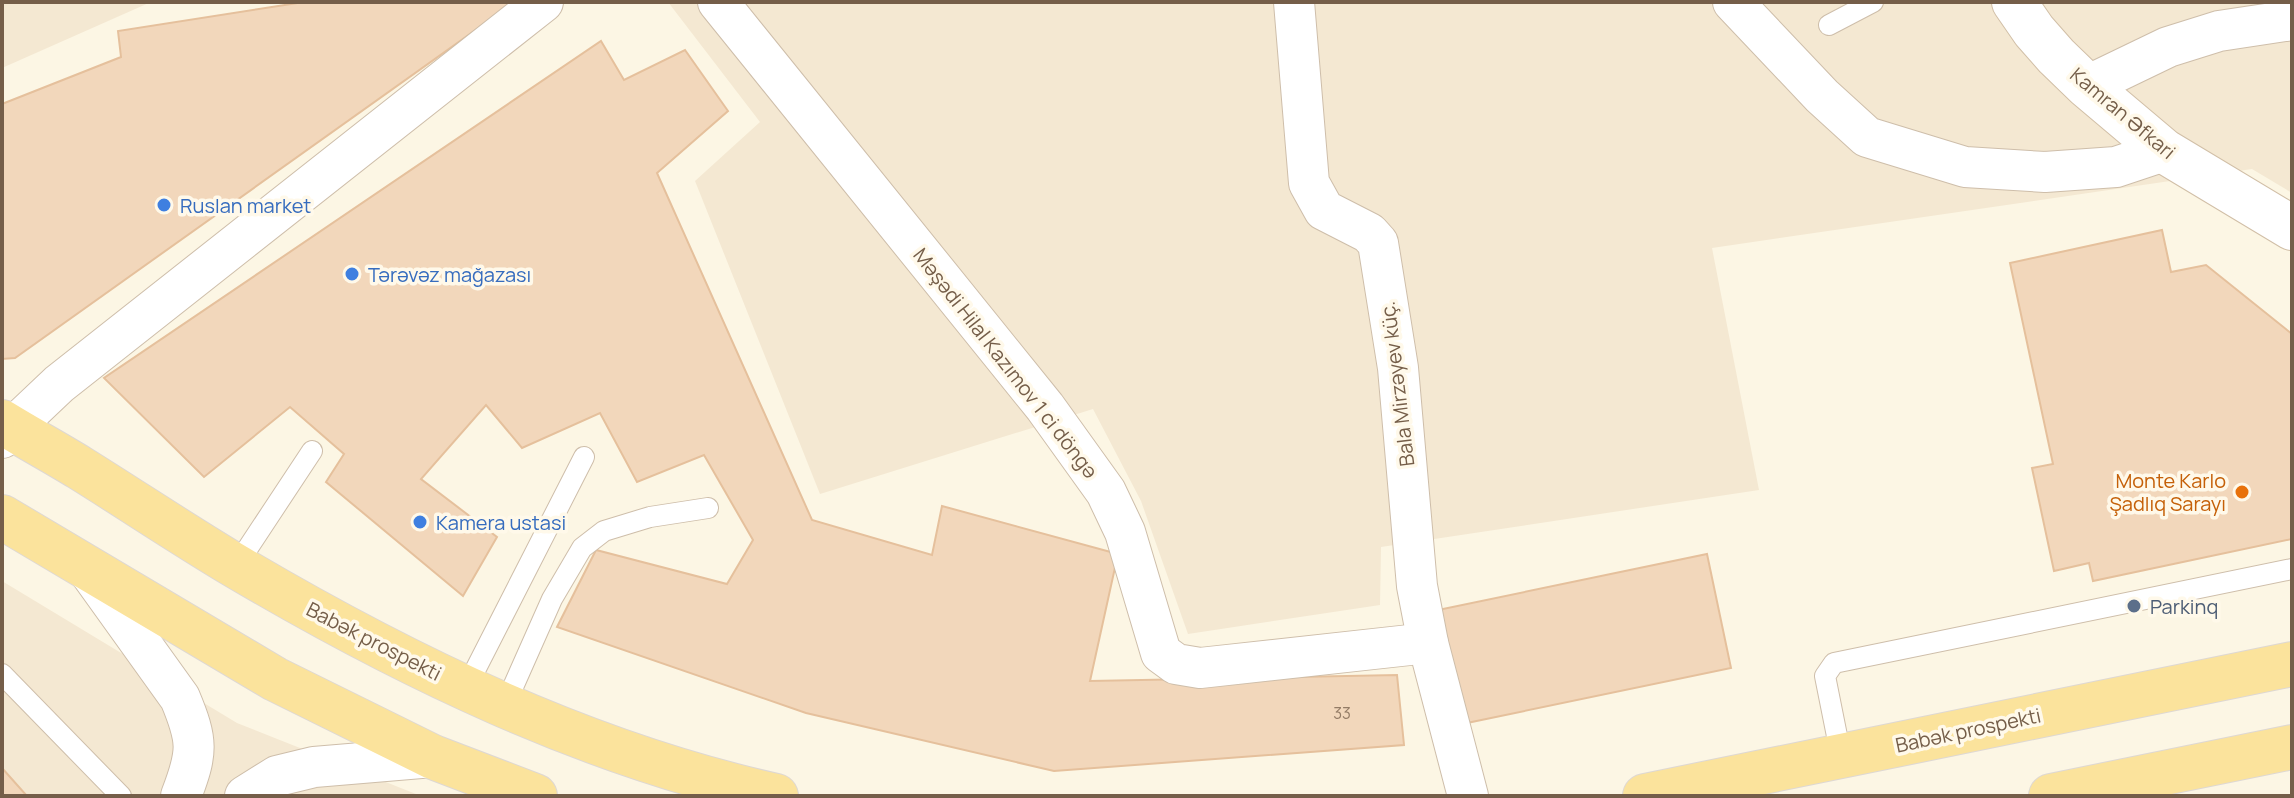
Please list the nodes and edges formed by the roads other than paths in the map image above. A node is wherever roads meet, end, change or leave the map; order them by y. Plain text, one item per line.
1 (543, 2) edge
2 (718, 2) edge
3 (1294, 2) edge
4 (1733, 2) edge
5 (1873, 2) edge
6 (2014, 2) edge
7 (2292, 20) edge
8 (1829, 25) dead end
9 (2087, 86) junction
10 (2164, 151) junction
11 (2292, 228) edge
12 (5, 429) edge
13 (312, 451) dead end
14 (584, 457) dead end
15 (708, 508) dead end
16 (2, 517) edge
17 (236, 566) junction
18 (86, 567) junction
19 (2292, 569) edge
20 (1428, 643) junction
21 (2292, 664) edge
22 (2, 674) edge
23 (486, 696) junction
24 (2292, 747) edge
25 (1841, 756) junction
26 (433, 757) junction
27 (2080, 793) edge
28 (121, 796) edge
29 (181, 796) edge
30 (245, 796) edge
31 (535, 796) edge
32 (776, 796) edge
33 (1468, 796) edge
34 (1645, 796) edge

1 - 12 street
2 - 20 street, Məşədi Hilal Kazımov 1 ci döngə
3 - 20 street, Bala Mirzəyev küç.
4 - 10 street
5 - 8 lane
6 - 9 street, Kamran Əfkari
7 - 9 street
9 - 10 street, Kamran Əfkari
10 - 11 street, Kamran Əfkari
12 - 17 main road, Babək prospekti
13 - 17 lane
14 - 23 lane
15 - 23 lane
16 - 18 main road
17 - 23 main road, Babək prospekti
18 - 26 main road
18 - 29 street
19 - 25 lane
20 - 33 street, Bala Mirzəyev küç.
21 - 25 main road, Babək prospekti
22 - 28 lane
23 - 32 main road, Babək prospekti
24 - 27 main road
25 - 34 main road, Babək prospekti
26 - 30 street
26 - 31 main road

